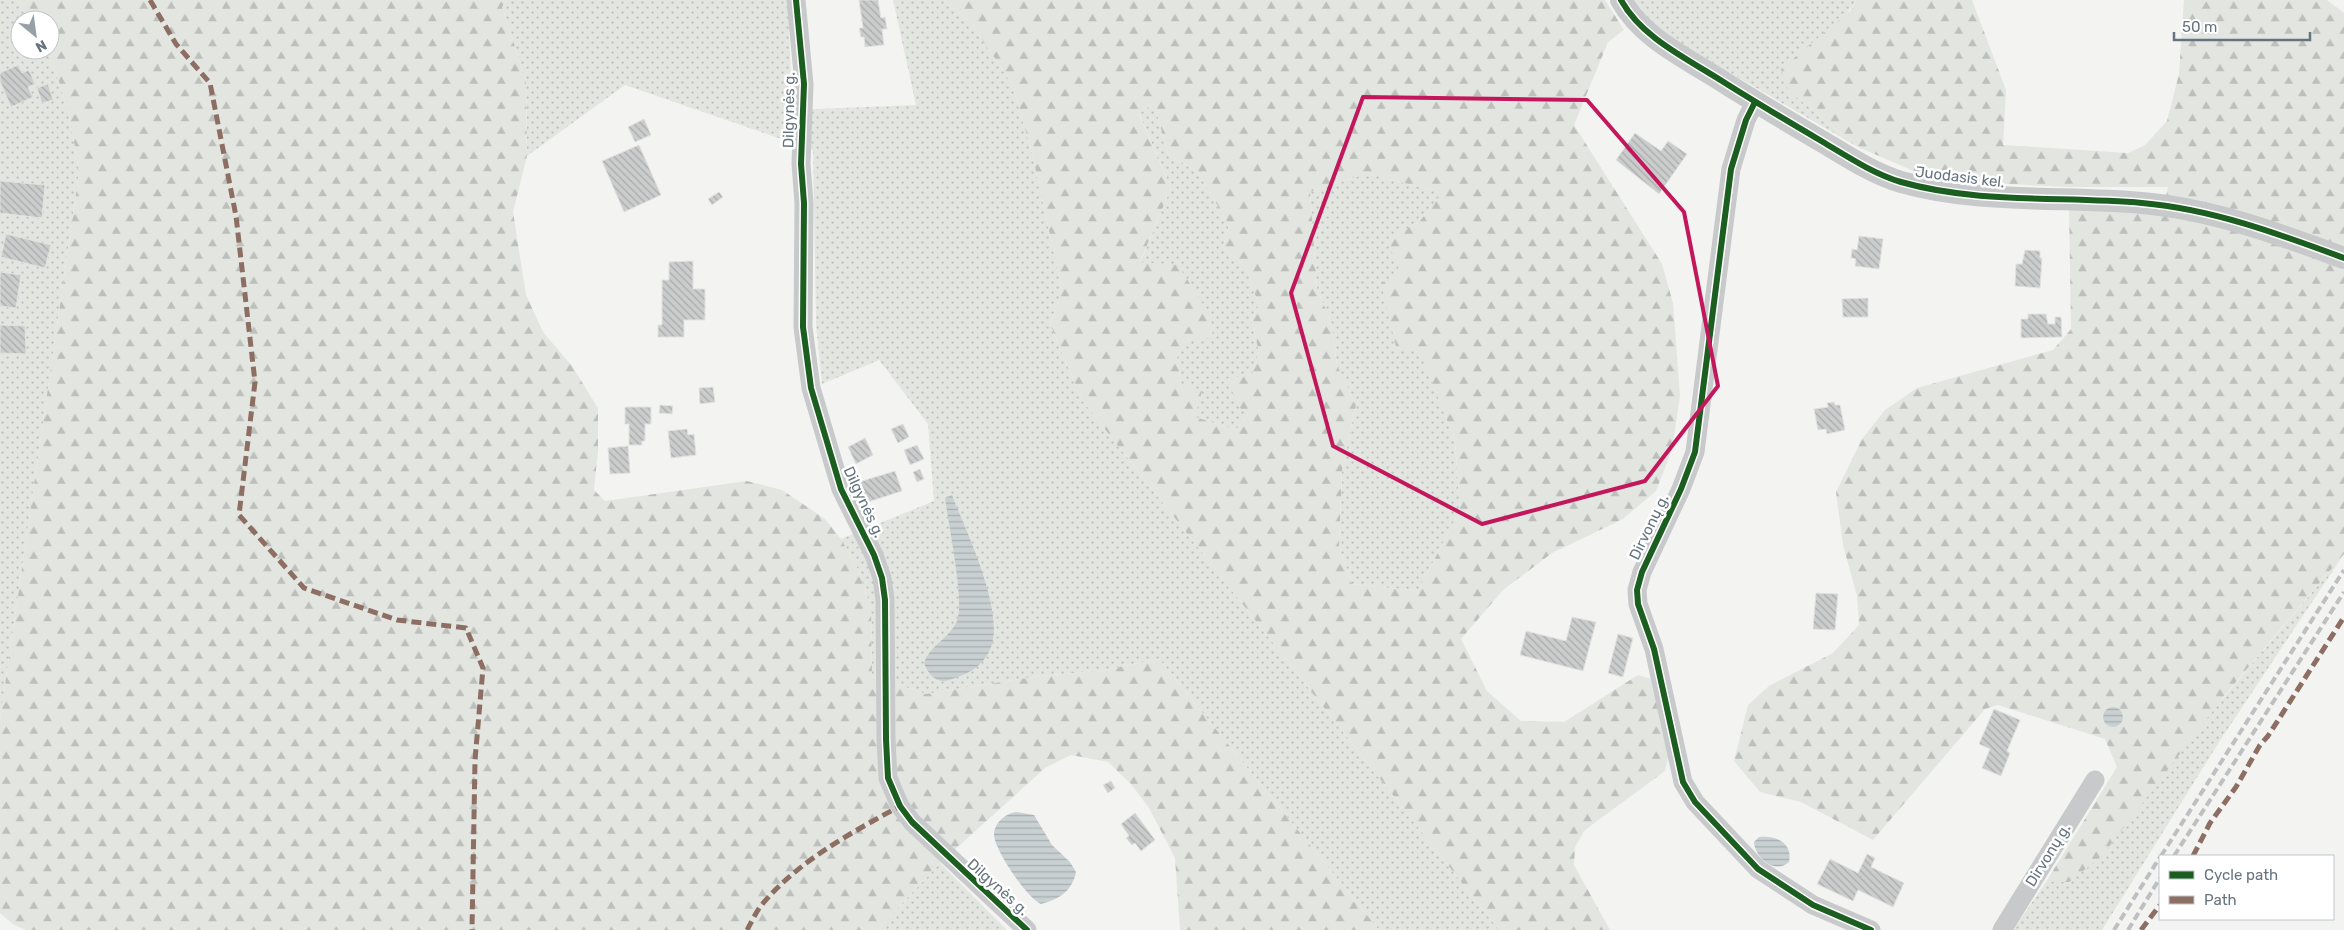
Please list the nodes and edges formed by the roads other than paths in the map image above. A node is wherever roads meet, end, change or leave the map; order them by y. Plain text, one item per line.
1 (796, 0) edge
2 (1621, 0) edge
3 (1755, 102) junction
4 (2344, 258) edge
5 (2094, 780) dead end
6 (1027, 930) edge
7 (1871, 930) edge
8 (2002, 930) edge

1 - 6 street, Dilgynės g.
2 - 3 street, Juodasis kel.
3 - 4 street, Juodasis kel.
3 - 7 street, Dirvonų g.
5 - 8 street, Dirvonų g.

